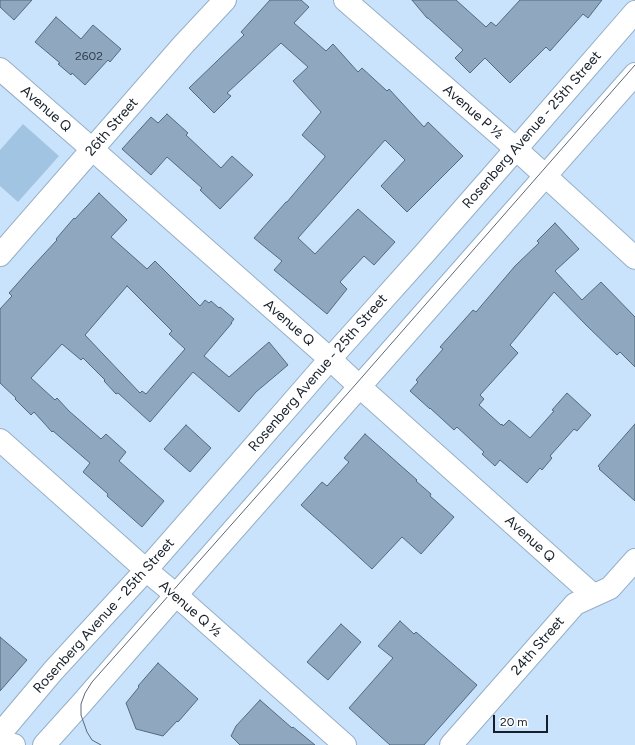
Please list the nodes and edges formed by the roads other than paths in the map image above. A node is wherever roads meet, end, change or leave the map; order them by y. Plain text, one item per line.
1 (225, 0) edge
2 (345, 0) edge
3 (635, 12) edge
4 (0, 69) edge
5 (635, 74) edge
6 (516, 149) junction
7 (92, 150) junction
8 (545, 176) junction
9 (0, 255) edge
10 (635, 258) edge
11 (330, 359) junction
12 (360, 387) junction
13 (0, 440) edge
14 (635, 560) edge
15 (146, 570) junction
16 (176, 595) junction
17 (593, 595) junction
18 (0, 734) edge
19 (0, 741) edge
20 (14, 745) edge
21 (44, 745) edge
22 (345, 745) edge
23 (451, 745) edge

1 - 7 street, 26th Street
2 - 6 street, Avenue P ½
3 - 6 street, Rosenberg Avenue - 25th Street
4 - 7 street, Avenue Q
5 - 8 street
6 - 8 street, Avenue P ½
6 - 11 street, Rosenberg Avenue - 25th Street
7 - 9 street, 26th Street
7 - 11 street, Avenue Q
8 - 10 street, Avenue P ½
8 - 12 street
11 - 12 street, Avenue Q
11 - 15 street, Rosenberg Avenue - 25th Street
12 - 16 street
12 - 17 street, Avenue Q
13 - 15 street, Avenue Q ½
14 - 17 street, 24th Street
15 - 16 street, Avenue Q ½
15 - 18 street, Rosenberg Avenue - 25th Street
16 - 21 street
16 - 22 street, Avenue Q ½
17 - 23 street, 24th Street
19 - 20 street

